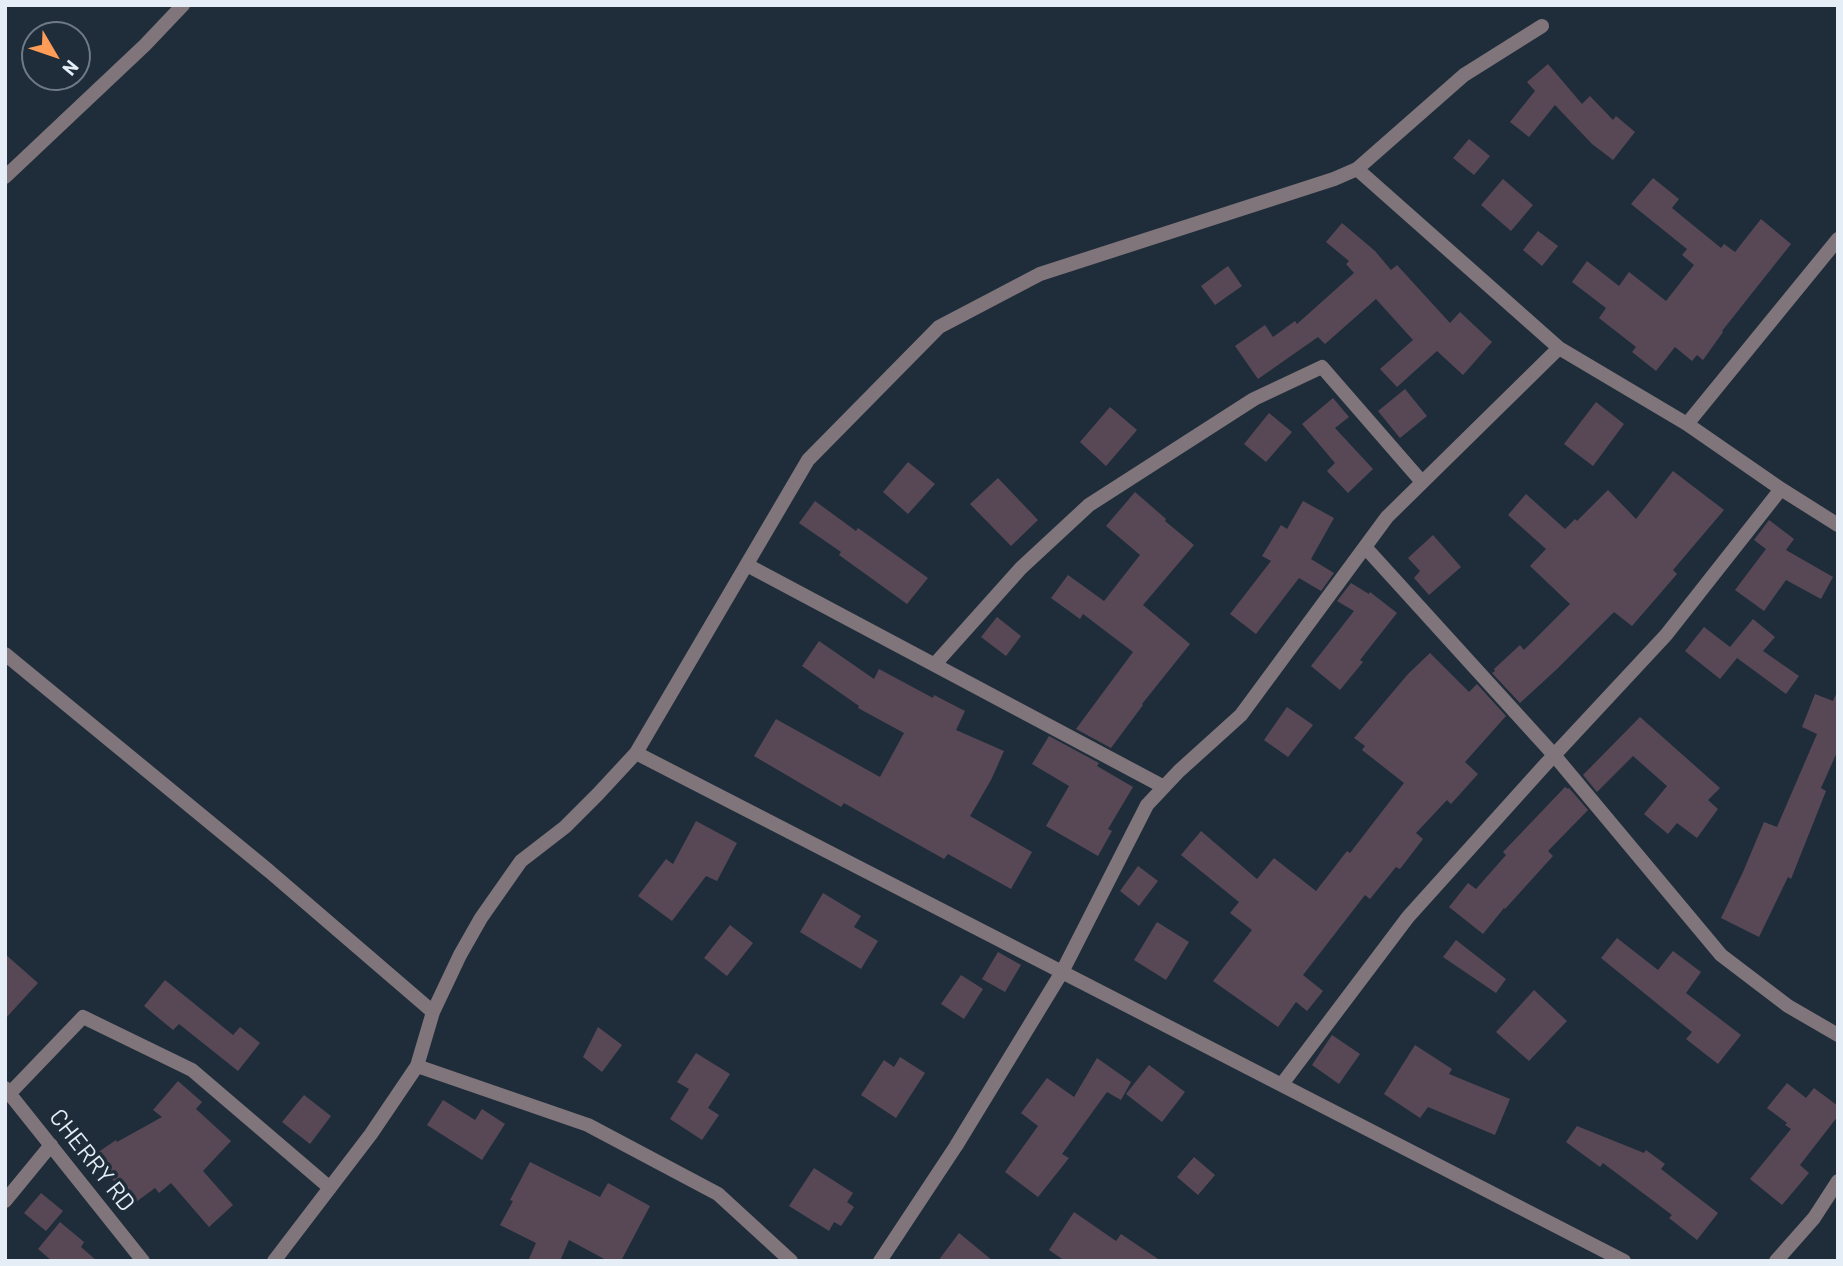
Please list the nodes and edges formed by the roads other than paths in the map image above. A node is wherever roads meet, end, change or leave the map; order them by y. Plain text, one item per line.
1 (183, 5) edge
2 (1542, 26) dead end
3 (1357, 169) junction
4 (5, 177) edge
5 (1838, 239) edge
6 (1559, 348) junction
7 (1687, 424) junction
8 (1422, 482) junction
9 (1781, 489) junction
10 (1838, 525) edge
11 (1365, 547) junction
12 (747, 565) junction
13 (5, 654) edge
14 (934, 664) junction
15 (636, 753) junction
16 (1554, 755) junction
17 (1164, 787) junction
18 (1062, 972) junction
19 (433, 1012) junction
20 (1838, 1035) edge
21 (416, 1066) junction
22 (1282, 1084) junction
23 (8, 1090) edge
24 (51, 1145) junction
25 (1838, 1181) edge
26 (330, 1188) junction
27 (5, 1200) edge
28 (143, 1261) edge
29 (274, 1261) edge
30 (791, 1261) edge
31 (880, 1261) edge
32 (1624, 1261) edge
33 (1776, 1261) edge

1 - 4 street
2 - 3 street
3 - 6 street
3 - 12 street
5 - 7 street
6 - 7 street
6 - 8 street
7 - 9 street
8 - 11 street
8 - 14 street
9 - 10 street
9 - 16 street
11 - 16 street
11 - 17 street
12 - 14 street
12 - 15 street
13 - 19 street
14 - 17 street
15 - 18 street
15 - 19 street
16 - 20 street
16 - 22 street
17 - 18 street
18 - 22 street
18 - 31 street
19 - 21 street
21 - 26 street
21 - 30 street
22 - 32 street
23 - 24 street, CHERRY RD
23 - 26 street
24 - 27 street
24 - 28 street, CHERRY RD
25 - 33 street
26 - 29 street

